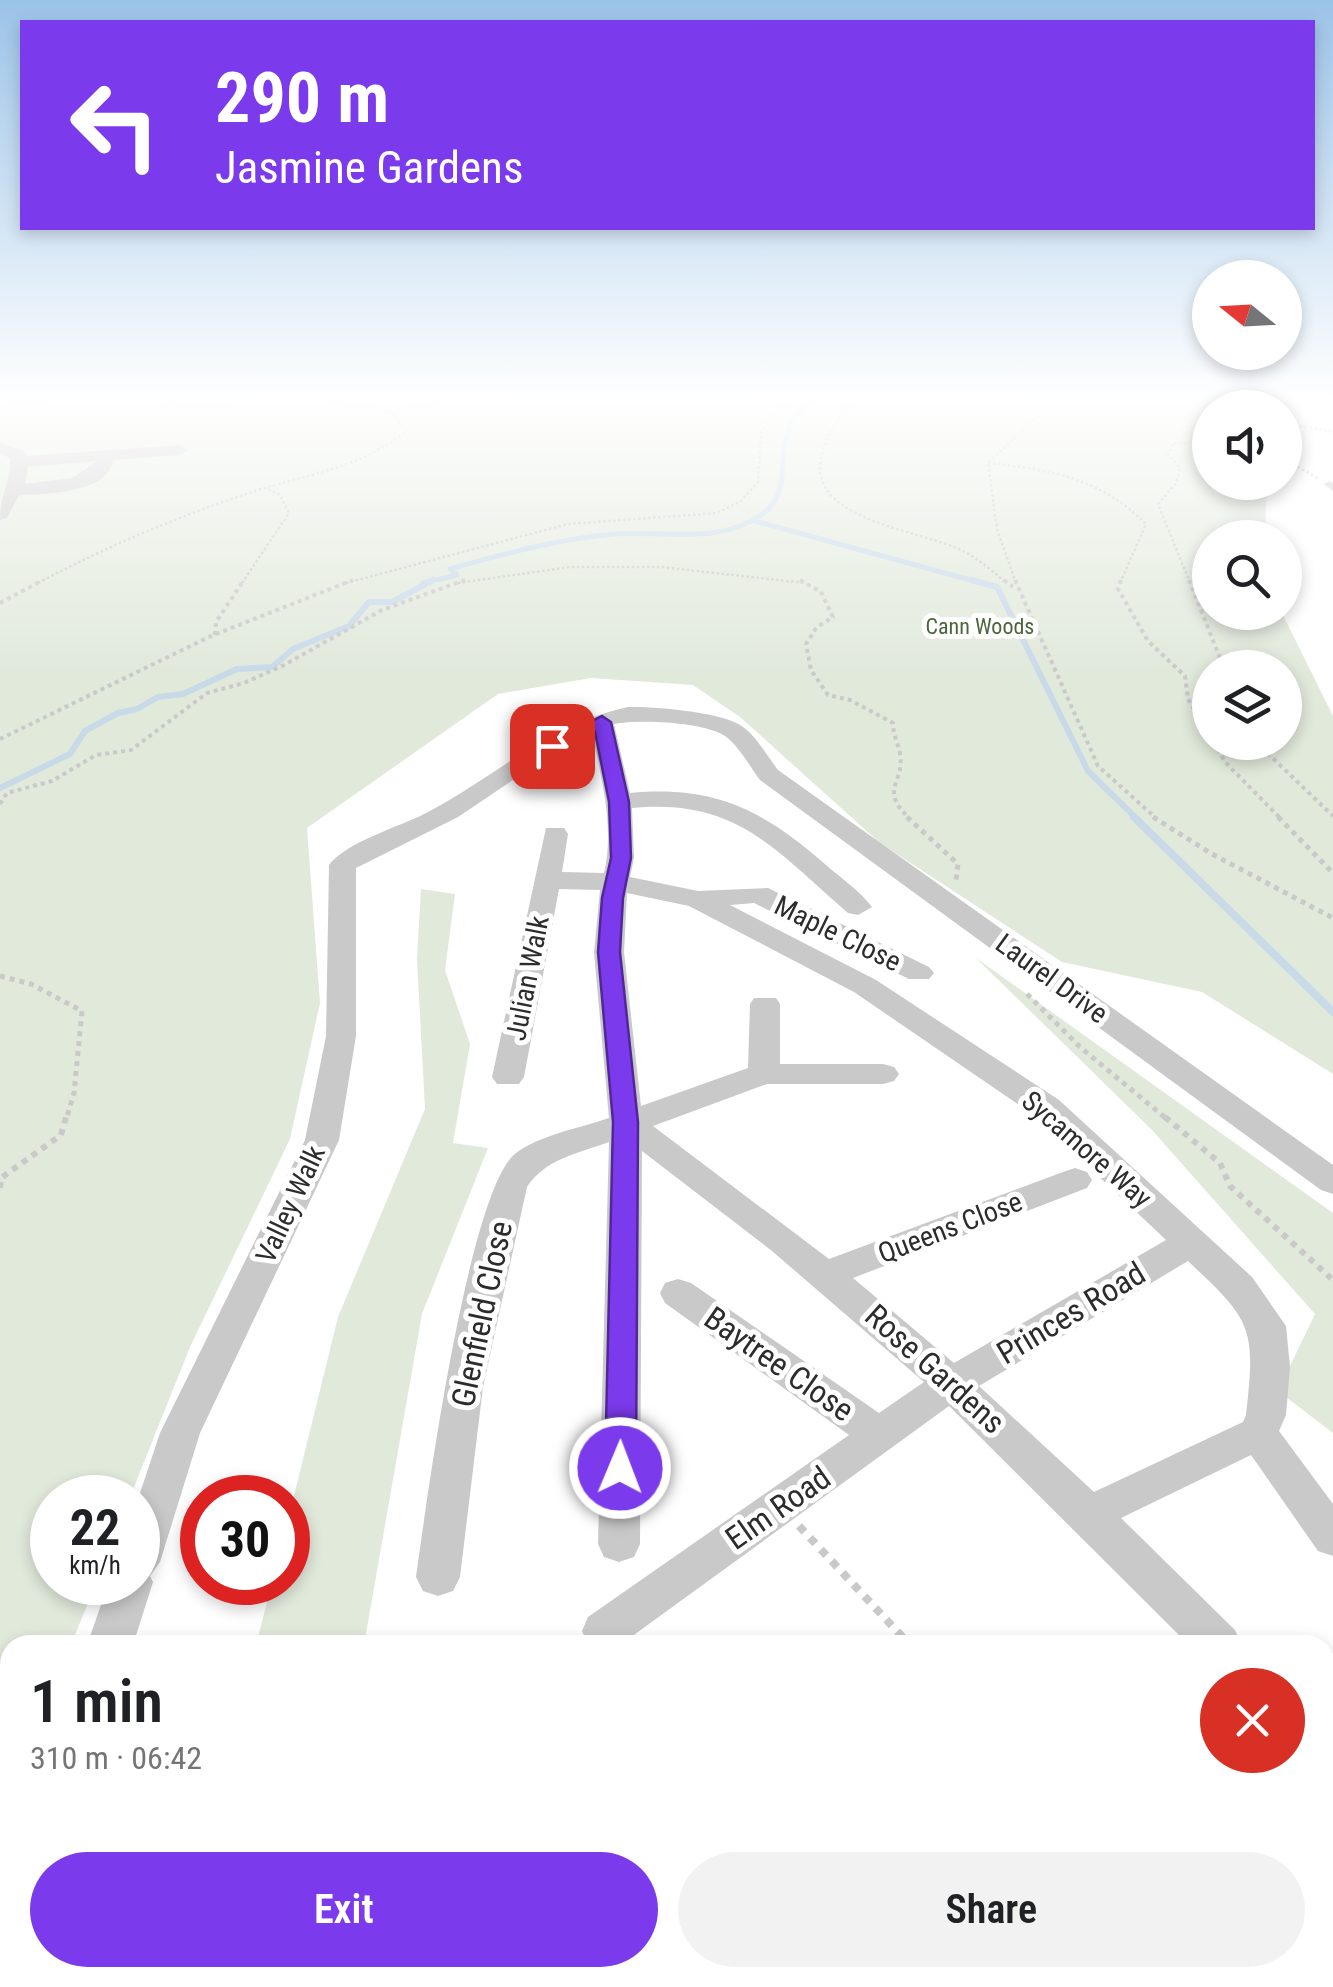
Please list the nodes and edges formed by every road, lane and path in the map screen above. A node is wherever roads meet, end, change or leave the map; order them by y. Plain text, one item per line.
1 (52, 488) edge
2 (267, 488) joint
3 (754, 488) edge
4 (824, 488) edge
5 (988, 488) edge
6 (1102, 488) edge
7 (1172, 488) edge
8 (13, 490) joint
9 (0, 514) edge
10 (1014, 588) junction
11 (0, 603) edge
12 (215, 634) junction
13 (1217, 650) edge
14 (1192, 706) edge
15 (602, 722) junction
16 (0, 739) edge
17 (1225, 760) edge
18 (1275, 760) edge
19 (619, 802) junction
20 (0, 804) edge
21 (1333, 816) edge
22 (555, 834) dead end
23 (1333, 873) edge
24 (546, 880) junction
25 (616, 882) junction
26 (698, 898) junction
27 (952, 906) junction
28 (858, 907) dead end
29 (1333, 918) edge
30 (1040, 970) junction
31 (918, 973) dead end
32 (0, 976) edge
33 (766, 1004) dead end
34 (764, 1074) junction
35 (883, 1074) dead end
36 (508, 1076) dead end
37 (626, 1122) junction
38 (1074, 1180) dead end
39 (1333, 1182) edge
40 (0, 1188) edge
41 (1191, 1242) junction
42 (826, 1274) junction
43 (1333, 1280) edge
44 (678, 1293) dead end
45 (951, 1384) junction
46 (1258, 1433) junction
47 (880, 1436) junction
48 (160, 1495) edge
49 (781, 1506) junction
50 (1091, 1513) junction
51 (1333, 1538) edge
52 (619, 1544) dead end
53 (438, 1577) dead end
54 (123, 1605) edge
55 (604, 1631) dead end
56 (113, 1635) edge
57 (901, 1635) edge
58 (1208, 1635) edge

1 - 8 street
2 - 11 path
2 - 12 path
3 - 12 path
4 - 10 path
5 - 10 path
6 - 14 path
7 - 13 path
8 - 9 street
10 - 29 path
12 - 16 path
15 - 19 street
15 - 27 street, Laurel Drive
15 - 48 street, Valley Walk
17 - 23 path
18 - 21 path
19 - 25 street
19 - 28 street
20 - 27 path
22 - 24 street, Julian Walk
24 - 25 street, Julian Walk
24 - 36 street, Julian Walk
25 - 26 street, Sycamore Way
25 - 37 street
26 - 31 street, Maple Close
26 - 41 street, Sycamore Way
27 - 30 street, Laurel Drive
30 - 39 street, Laurel Drive
30 - 43 path
32 - 40 path
33 - 34 street
34 - 35 street, Glenfield Close
34 - 37 street, Glenfield Close
37 - 42 street, Rose Gardens
37 - 52 street
37 - 53 street, Glenfield Close
38 - 42 street, Queens Close
41 - 45 street, Princes Road
41 - 46 street, Sycamore Way
42 - 45 street, Rose Gardens
44 - 47 street, Baytree Close
45 - 47 street, Elm Road
45 - 50 street, Rose Gardens
46 - 50 street
46 - 51 street
47 - 49 street, Elm Road
49 - 55 street, Elm Road
49 - 57 path
50 - 58 street, Rose Gardens
54 - 56 street

